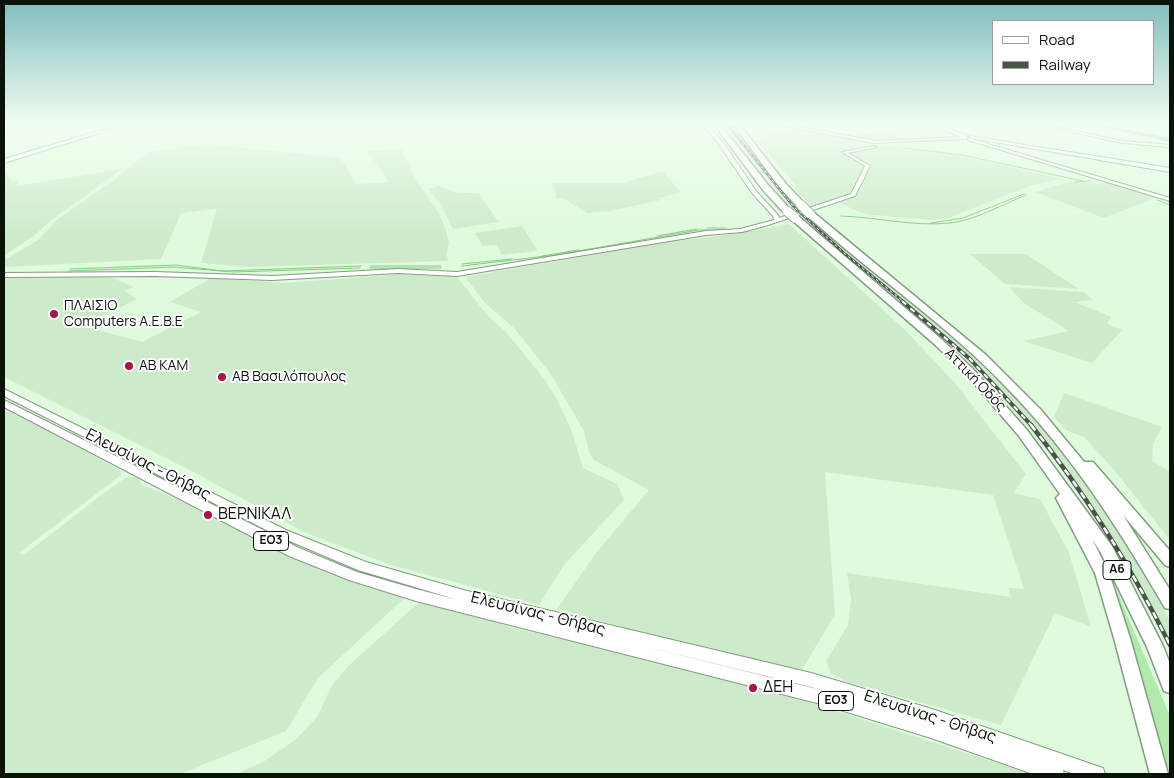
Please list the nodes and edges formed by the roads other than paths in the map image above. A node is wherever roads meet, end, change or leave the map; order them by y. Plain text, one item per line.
1 (732, 160) edge
2 (745, 160) edge
3 (764, 160) edge
4 (858, 160) edge
5 (1047, 160) edge
6 (1109, 160) edge
7 (1170, 170) edge
8 (1170, 200) edge
9 (776, 220) junction
10 (4, 275) edge
11 (4, 392) edge
12 (4, 403) edge
13 (1057, 437) junction
14 (1048, 465) junction
15 (1170, 560) edge
16 (1170, 603) edge
17 (1170, 685) edge
18 (1056, 774) edge
19 (1097, 774) edge
20 (1159, 774) edge

1 - 9 street
2 - 14 highway, Αττική Οδός / Α6
3 - 13 highway, Αττική Οδός / Α6, bridge
4 - 9 street
5 - 8 street
6 - 7 main road
9 - 10 street
11 - 19 main road, Ελευσίνας - Θήβας / ΕΟ3
12 - 18 main road, Ελευσίνας - Θήβας / ΕΟ3
13 - 15 highway
13 - 16 highway, Αττική Οδός / Α6
14 - 17 highway, Αττική Οδός / Α6
14 - 20 highway

